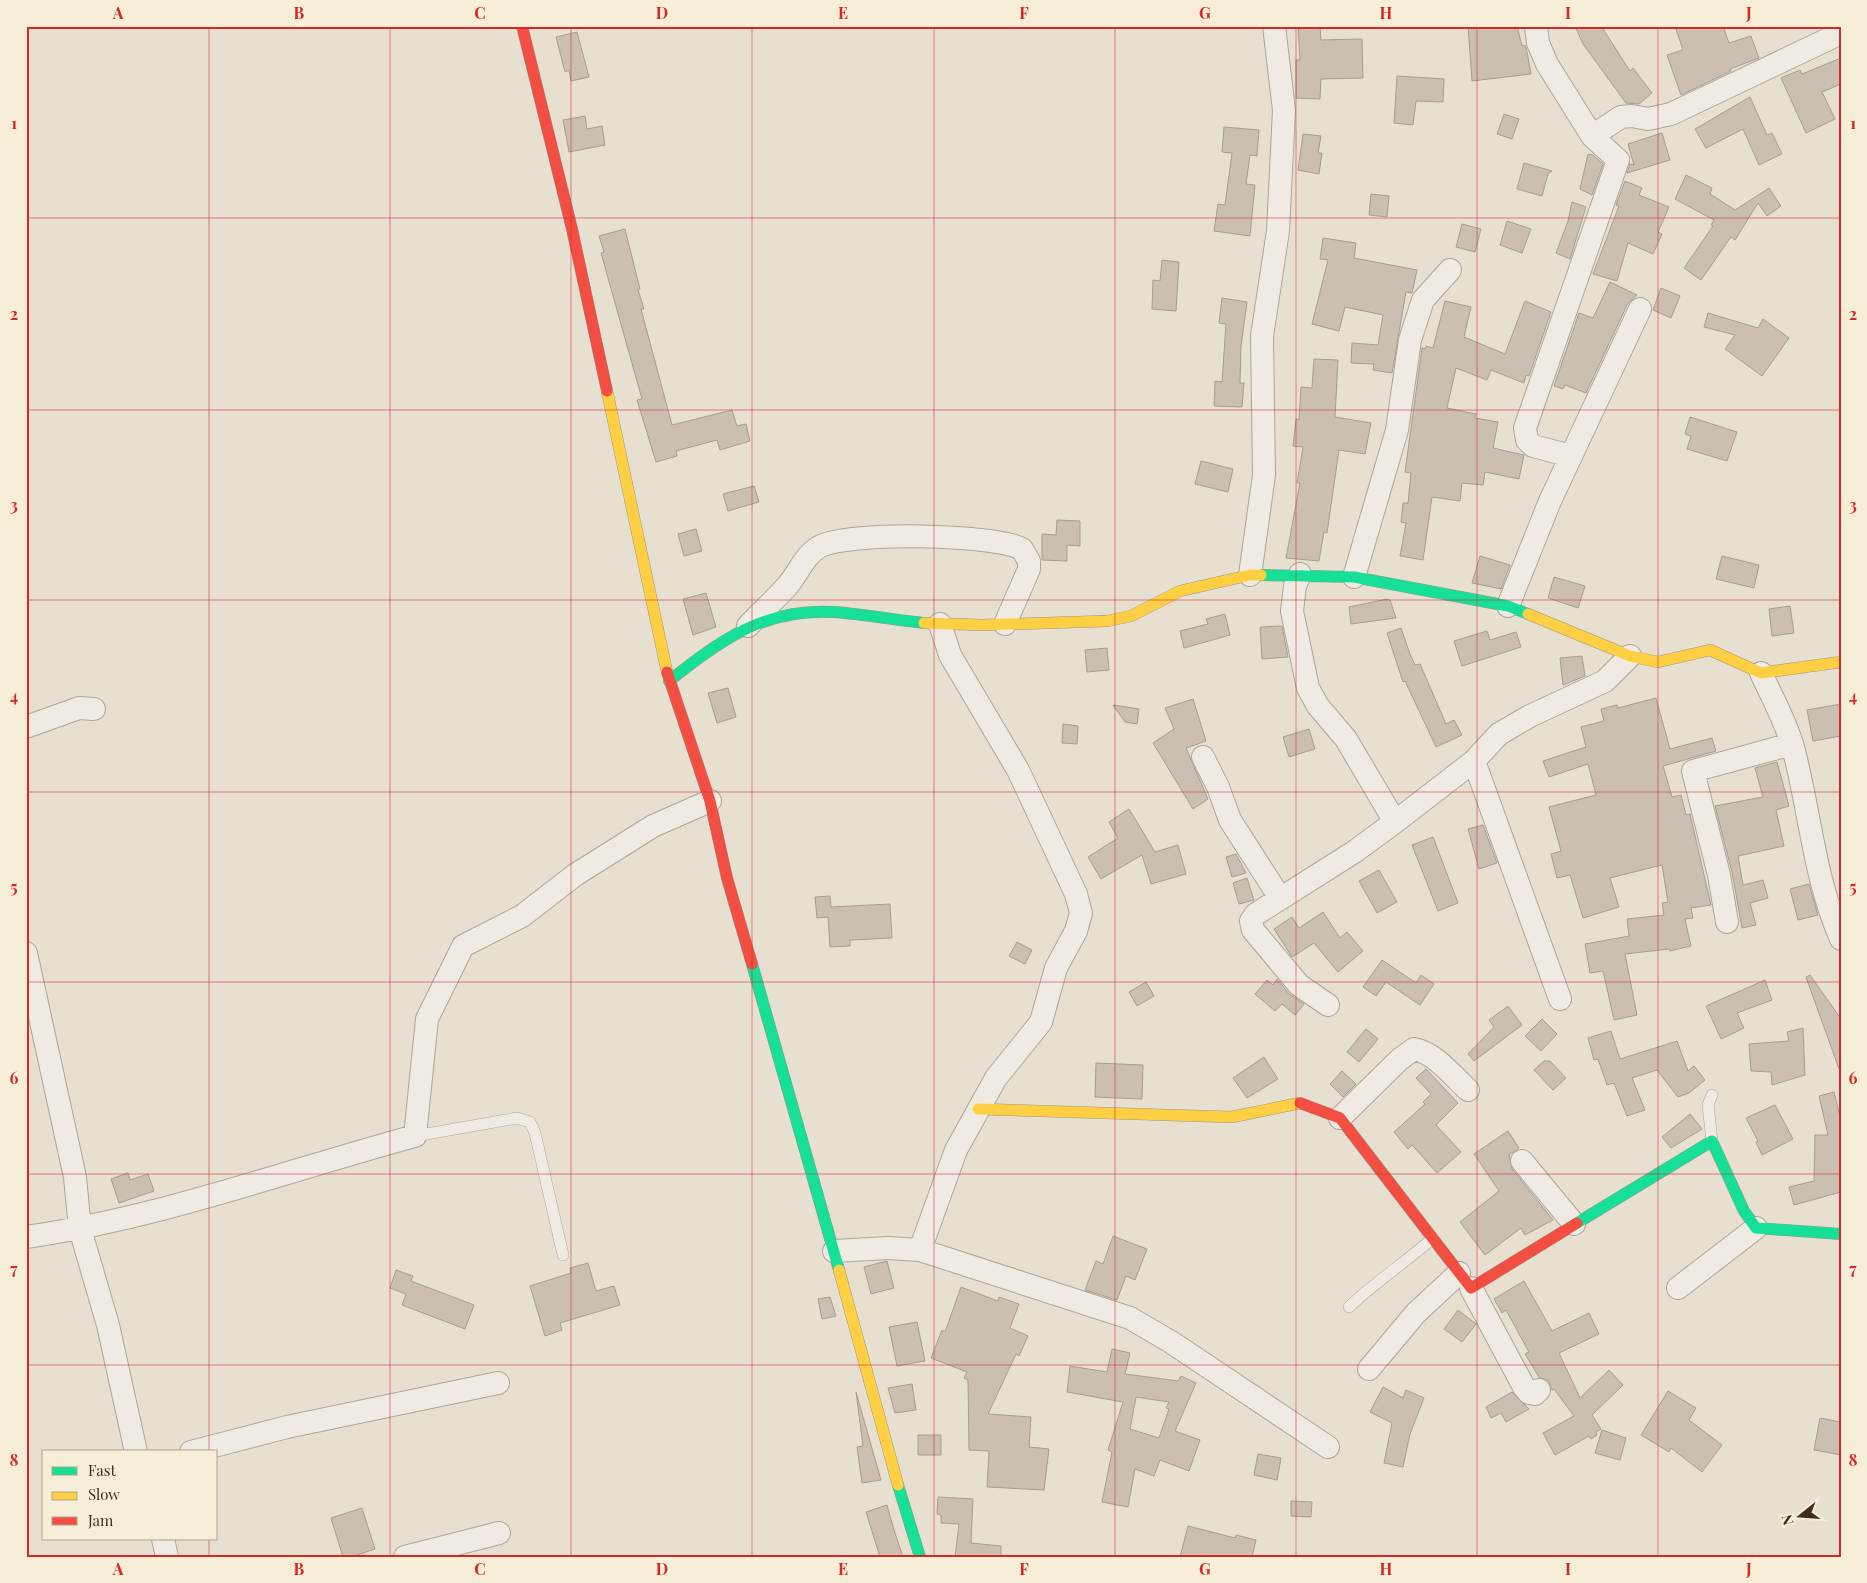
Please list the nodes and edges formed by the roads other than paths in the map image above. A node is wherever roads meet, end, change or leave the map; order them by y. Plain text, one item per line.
1 (522, 26) edge
2 (1274, 26) edge
3 (1536, 26) edge
4 (1841, 33) edge
5 (1592, 136) junction
6 (1450, 270) dead end
7 (1640, 308) dead end
8 (1570, 456) junction
9 (1300, 574) junction
10 (1250, 575) junction
11 (1354, 577) junction
12 (1508, 606) junction
13 (940, 624) junction
14 (1005, 624) junction
15 (746, 628) junction
16 (1630, 656) junction
17 (1841, 662) edge
18 (1761, 673) junction
19 (669, 681) junction
20 (94, 709) dead end
21 (26, 727) edge
22 (1792, 744) junction
23 (1202, 757) dead end
24 (1474, 761) junction
25 (710, 801) junction
26 (1395, 822) junction
27 (1280, 898) junction
28 (1727, 922) dead end
29 (1841, 940) edge
30 (26, 952) edge
31 (1560, 999) dead end
32 (1328, 1005) dead end
33 (1468, 1090) dead end
34 (1712, 1095) dead end
35 (978, 1109) junction
36 (1340, 1118) junction
37 (414, 1136) junction
38 (1712, 1141) junction
39 (1522, 1161) dead end
40 (1574, 1224) junction
41 (1756, 1228) junction
42 (80, 1229) junction
43 (1841, 1234) edge
44 (26, 1237) edge
45 (1433, 1238) junction
46 (920, 1250) junction
47 (834, 1251) junction
48 (563, 1255) dead end
49 (1465, 1280) junction
50 (1678, 1288) dead end
51 (1349, 1307) dead end
52 (1369, 1369) dead end
53 (498, 1383) dead end
54 (1539, 1390) dead end
55 (1328, 1447) dead end
56 (136, 1450) edge
57 (199, 1450) edge
58 (499, 1534) dead end
59 (163, 1540) edge
60 (168, 1557) edge
61 (405, 1557) edge
62 (920, 1557) edge

1 - 19 street
2 - 10 street
3 - 5 street
4 - 5 street
5 - 8 street
6 - 11 street
7 - 8 street
8 - 12 street
9 - 10 street
9 - 11 street
9 - 26 street
10 - 14 street
11 - 12 street
12 - 16 street
13 - 14 street
13 - 15 street
13 - 35 street
14 - 15 street
15 - 19 street
16 - 18 street
16 - 24 street
17 - 18 street
18 - 22 street
19 - 25 street
20 - 21 street
22 - 28 street
22 - 29 street
23 - 27 street
24 - 26 street
24 - 31 street
25 - 37 street
25 - 47 street
26 - 27 street
27 - 32 street
30 - 42 street
33 - 36 street
34 - 38 lane
35 - 36 street
35 - 46 street
36 - 45 street
37 - 42 street
37 - 48 lane
38 - 40 street
38 - 41 street
39 - 40 street
40 - 49 street
41 - 43 street
41 - 50 street
42 - 44 street
42 - 56 street
45 - 49 street
45 - 51 lane
46 - 47 street
46 - 55 street
47 - 62 street
49 - 52 street
49 - 54 street
53 - 57 street
58 - 61 street
59 - 60 street

